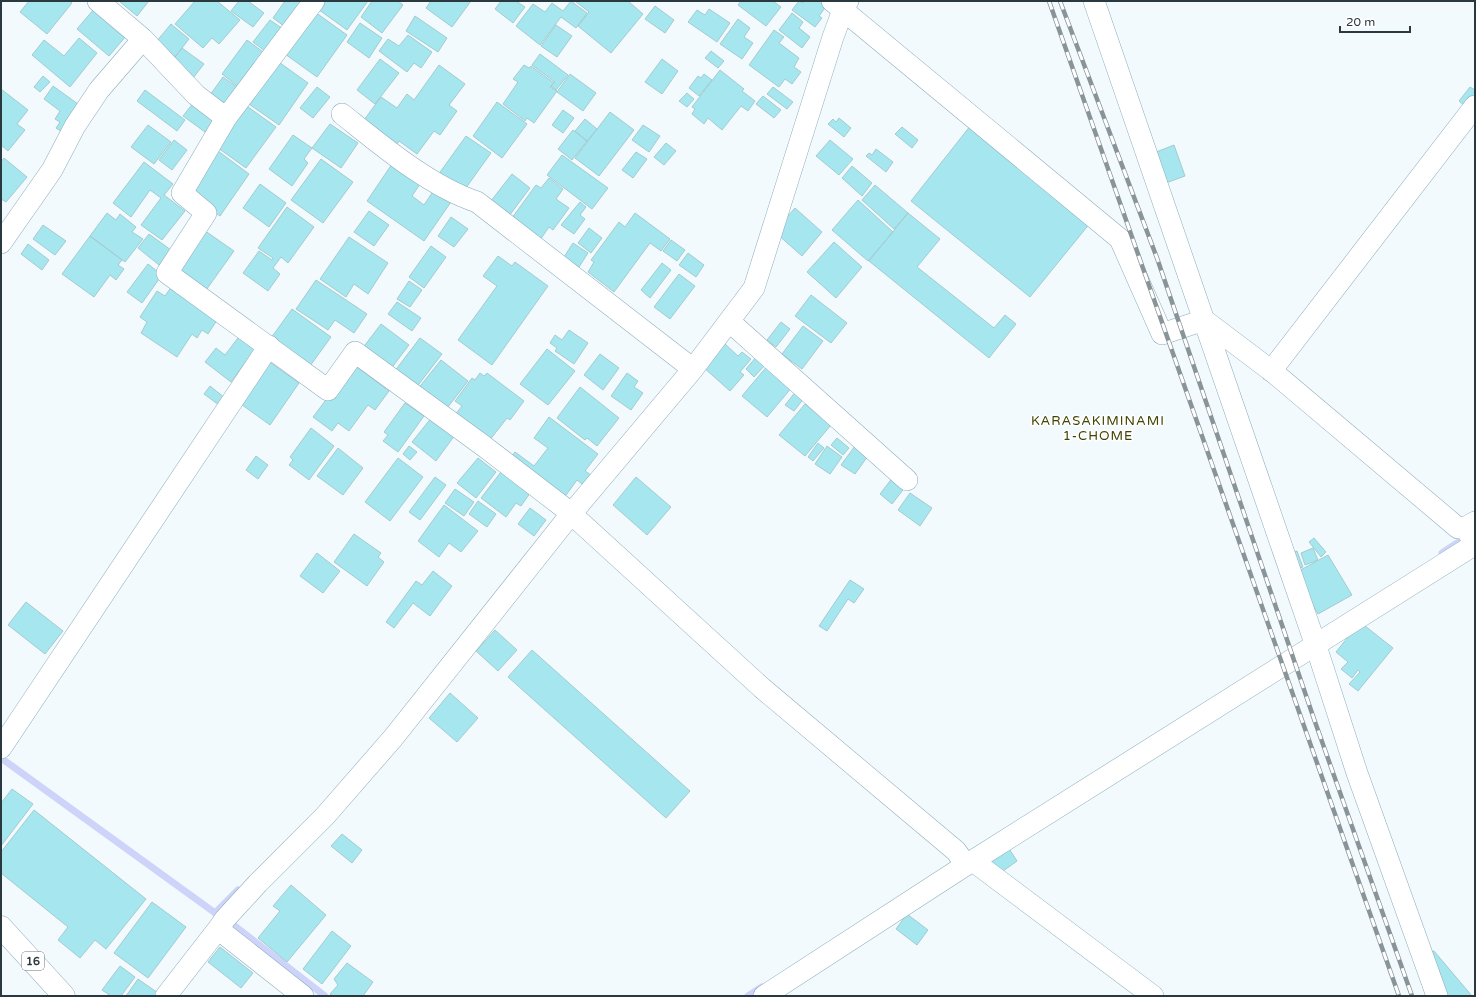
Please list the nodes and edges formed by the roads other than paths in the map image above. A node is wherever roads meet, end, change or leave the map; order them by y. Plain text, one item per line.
1 (98, 1) edge
2 (314, 1) edge
3 (1094, 1) edge
4 (841, 4) edge
5 (143, 39) junction
6 (1475, 106) edge
7 (342, 114) dead end
8 (226, 118) junction
9 (1, 243) edge
10 (1204, 320) junction
11 (730, 322) junction
12 (269, 346) junction
13 (693, 369) junction
14 (1271, 371) junction
15 (908, 480) dead end
16 (571, 514) junction
17 (1471, 524) edge
18 (1316, 646) junction
19 (1, 748) edge
20 (969, 863) junction
21 (1, 927) edge
22 (218, 928) junction
23 (56, 993) edge
24 (166, 996) edge
25 (303, 996) edge
26 (764, 996) edge
27 (1152, 996) edge
28 (1437, 996) edge

1 - 5 street
2 - 8 street
3 - 10 street
4 - 10 street
4 - 11 street
5 - 8 street
5 - 9 street
6 - 14 street
7 - 13 street
8 - 12 street
10 - 14 street
10 - 18 street
11 - 13 street
11 - 15 street
12 - 16 street
12 - 19 street
13 - 16 street
14 - 17 street
16 - 20 street
16 - 22 street
17 - 18 street
18 - 20 street
18 - 28 street
20 - 26 street
20 - 27 street
21 - 23 main road, 16
22 - 24 street
22 - 25 street

